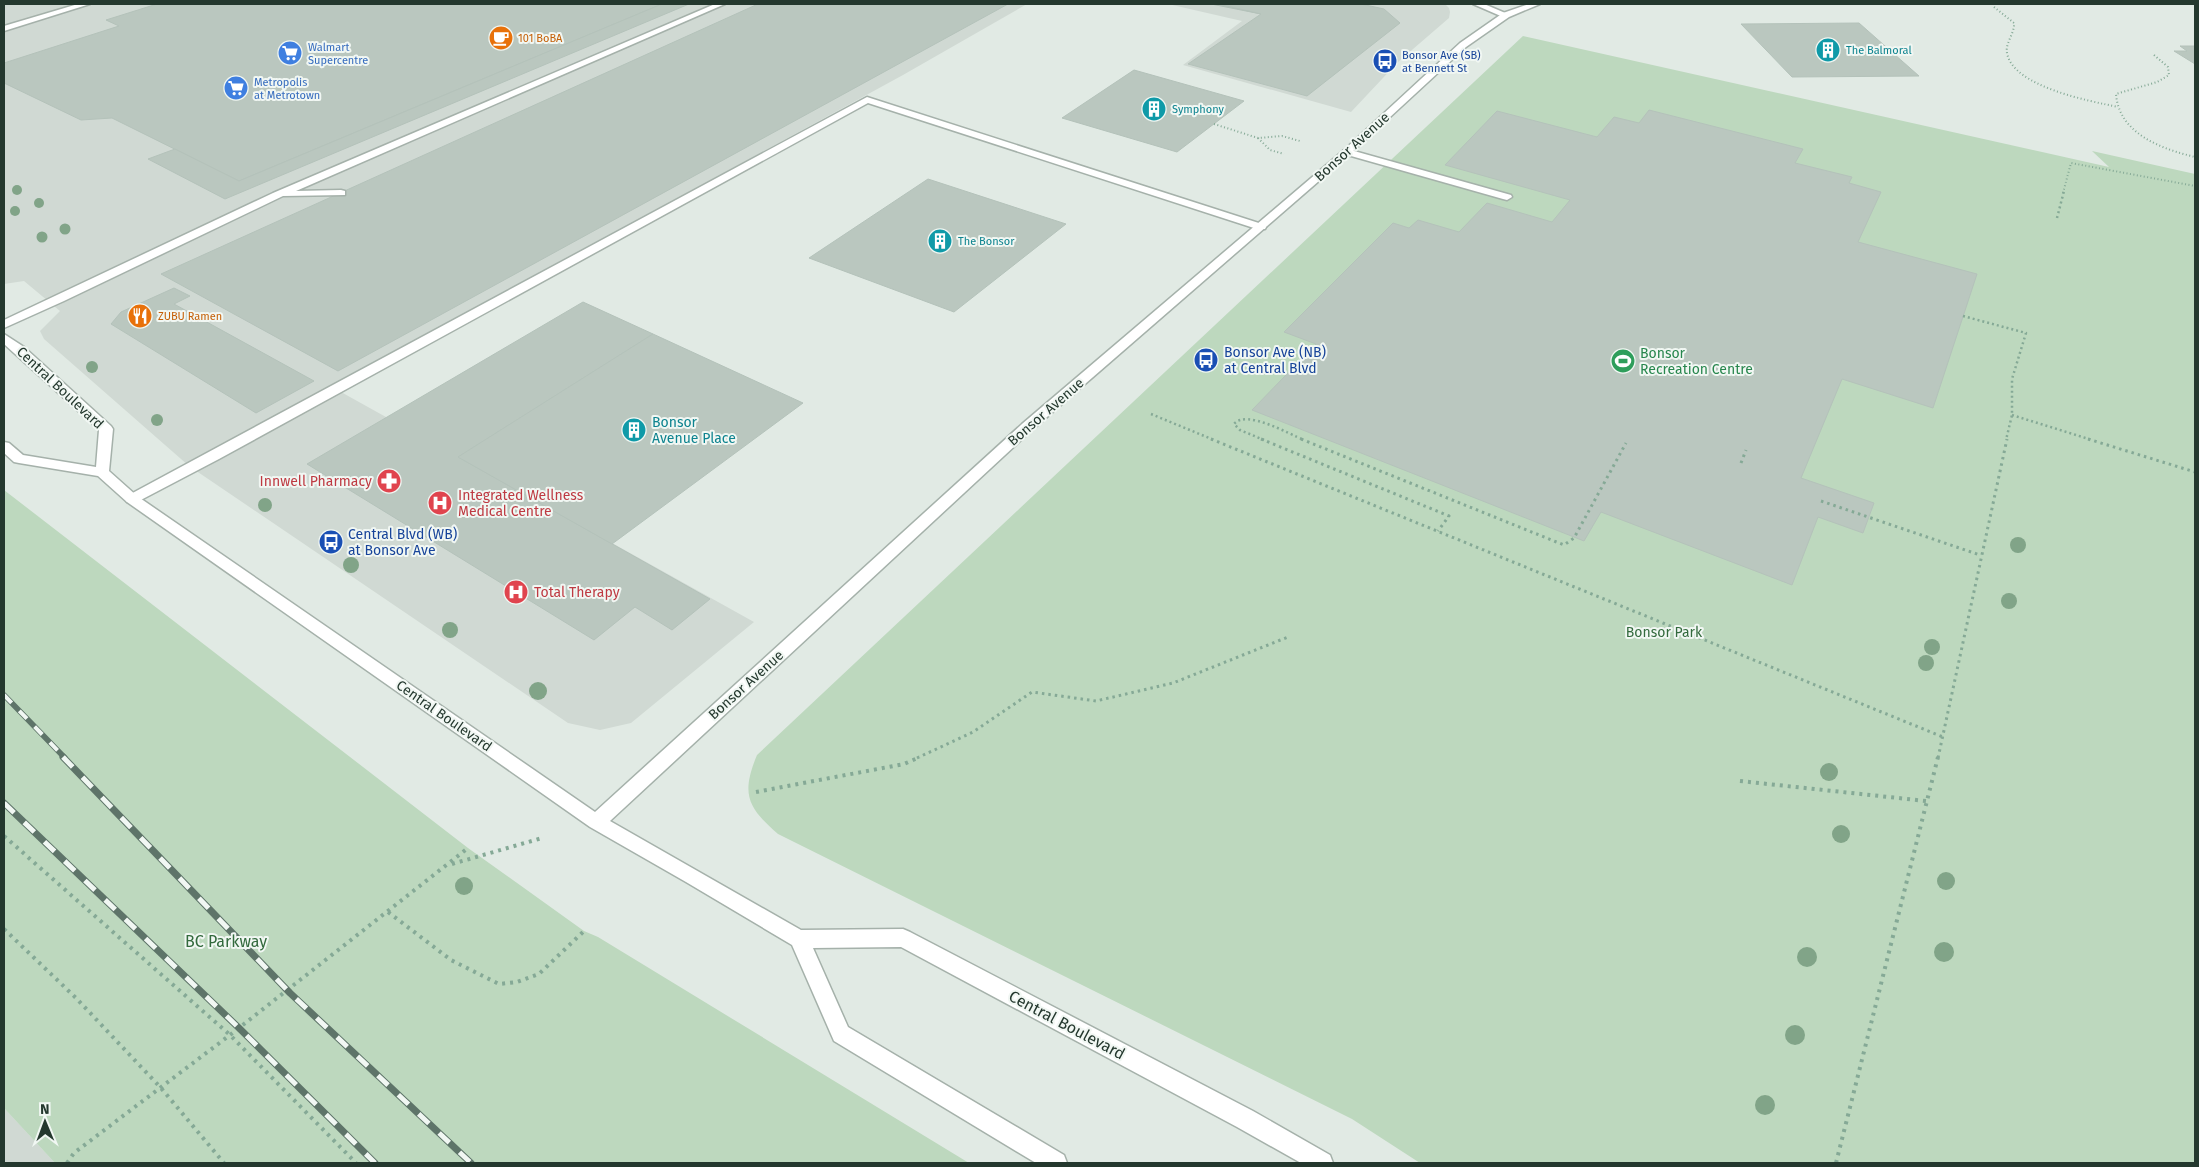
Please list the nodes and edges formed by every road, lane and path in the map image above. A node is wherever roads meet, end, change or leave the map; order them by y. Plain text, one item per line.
1 (86, 4) edge
2 (721, 4) edge
3 (1477, 4) edge
4 (1536, 4) edge
5 (77, 5) edge
6 (1994, 7) dead end
7 (1506, 15) junction
8 (4, 29) edge
9 (2154, 55) dead end
10 (2119, 107) junction
11 (1214, 124) dead end
12 (1258, 138) junction
13 (1304, 142) dead end
14 (1347, 152) junction
15 (1288, 156) dead end
16 (2195, 157) edge
17 (2195, 186) edge
18 (341, 193) dead end
19 (277, 195) junction
20 (1507, 197) dead end
21 (2057, 218) dead end
22 (1261, 227) junction
23 (1963, 316) dead end
24 (4, 324) edge
25 (4, 338) edge
26 (1151, 414) dead end
27 (2012, 415) junction
28 (1626, 443) dead end
29 (4, 446) edge
30 (1746, 450) dead end
31 (1741, 463) dead end
32 (102, 472) junction
33 (2195, 472) edge
34 (132, 499) junction
35 (1821, 501) dead end
36 (1438, 531) junction
37 (1980, 556) junction
38 (1288, 637) dead end
39 (1943, 737) junction
40 (1740, 781) dead end
41 (756, 792) dead end
42 (1926, 802) junction
43 (596, 822) junction
44 (4, 836) edge
45 (468, 848) dead end
46 (449, 864) junction
47 (388, 912) junction
48 (4, 929) edge
49 (584, 931) dead end
50 (799, 939) junction
51 (230, 1035) junction
52 (160, 1088) junction
53 (67, 1163) edge
54 (224, 1163) edge
55 (356, 1163) edge
56 (1056, 1163) edge
57 (1322, 1163) edge
58 (1836, 1163) edge

1 - 5 street
2 - 19 street
3 - 7 street
4 - 7 street, Bonsor Avenue
5 - 8 street
6 - 10 path
7 - 14 street, Bonsor Avenue
9 - 10 path
10 - 16 path
11 - 12 path
12 - 13 path
12 - 15 path
14 - 20 street
14 - 22 street, Bonsor Avenue
17 - 21 path
18 - 19 street
19 - 24 street
22 - 34 street
22 - 43 street, Bonsor Avenue
23 - 27 path
25 - 32 street, Central Boulevard
26 - 36 path
27 - 33 path
27 - 37 path
28 - 36 path
29 - 32 street
30 - 31 path
32 - 34 street, Central Boulevard
34 - 43 street, Central Boulevard
35 - 37 path
36 - 39 path
37 - 39 path
38 - 41 path
39 - 42 path
40 - 42 path
42 - 58 path
43 - 46 path
43 - 50 street, Central Boulevard
44 - 51 path
45 - 46 path
46 - 47 path
47 - 49 path
47 - 51 path
48 - 52 path
50 - 56 street
50 - 57 street, Central Boulevard
51 - 52 path
51 - 55 path
52 - 53 path
52 - 54 path

